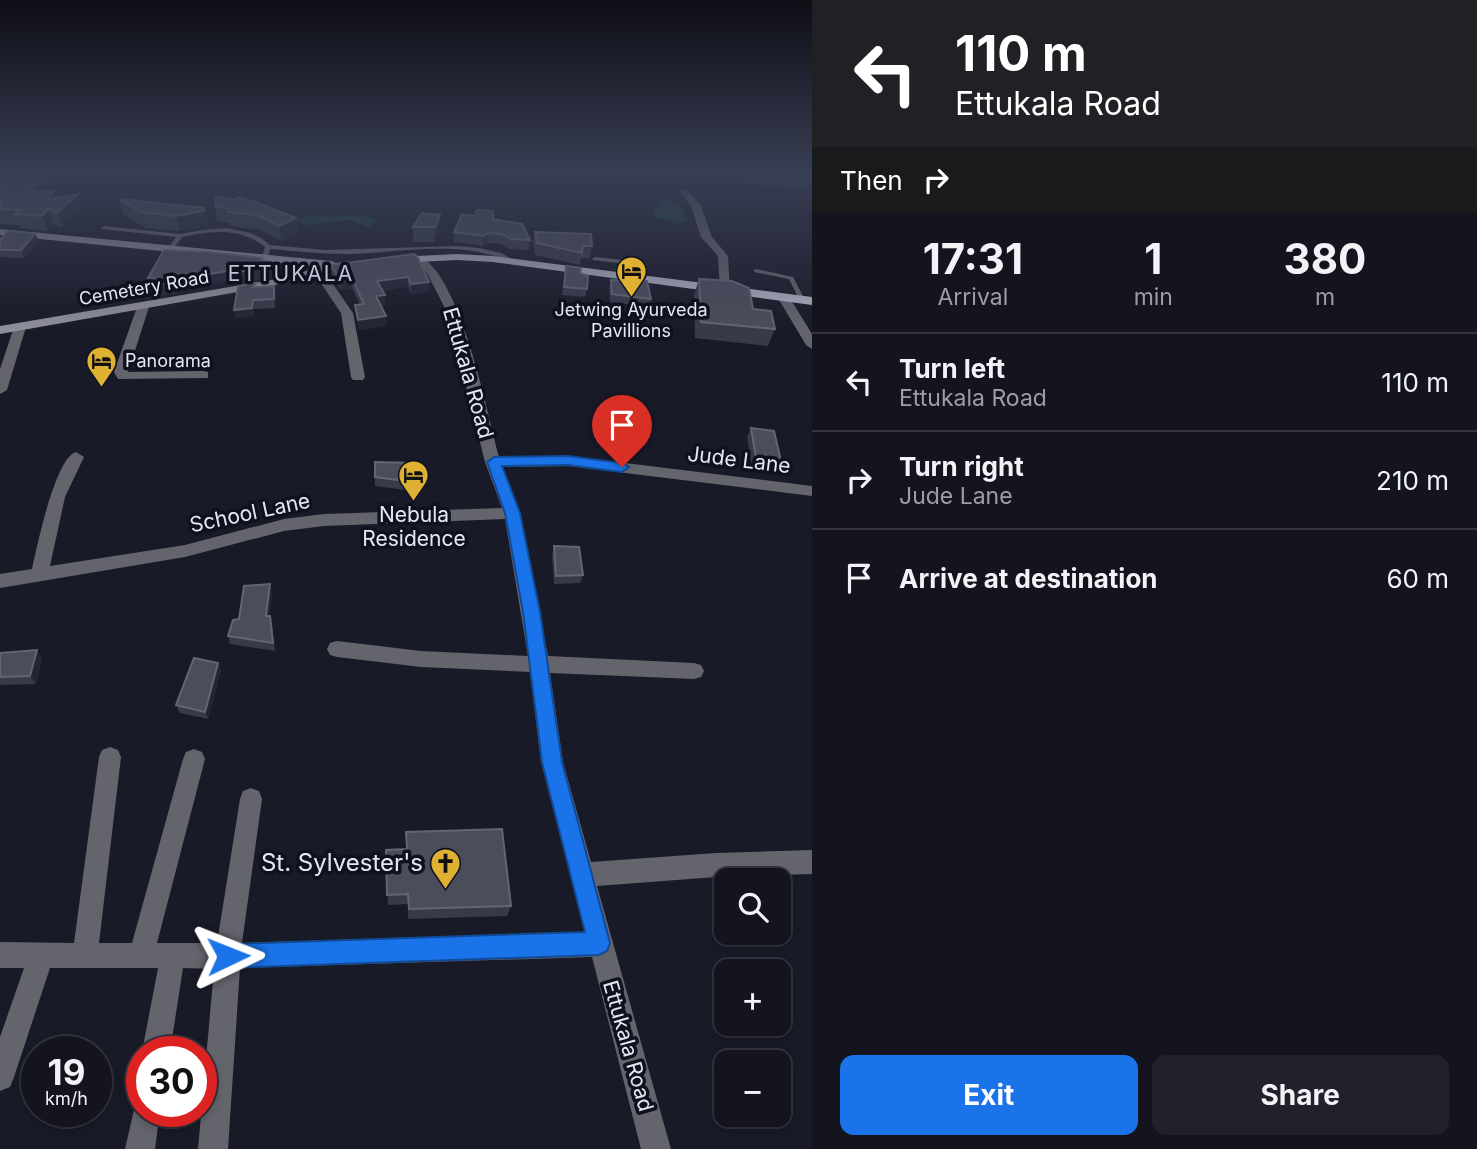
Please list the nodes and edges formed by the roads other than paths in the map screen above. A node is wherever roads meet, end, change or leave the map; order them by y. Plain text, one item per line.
1 (701, 225) edge
2 (104, 228) dead end
3 (0, 232) edge
4 (180, 236) junction
5 (268, 247) junction
6 (172, 248) junction
7 (424, 255) junction
8 (595, 259) dead end
9 (264, 260) junction
10 (347, 264) joint
11 (319, 268) junction
12 (756, 271) dead end
13 (629, 277) junction
14 (726, 291) junction
15 (784, 298) junction
16 (807, 301) edge
17 (143, 307) junction
18 (20, 327) junction
19 (0, 330) edge
20 (812, 345) edge
21 (202, 375) dead end
22 (358, 377) dead end
23 (0, 390) edge
24 (76, 457) dead end
25 (494, 462) junction
26 (812, 491) edge
27 (512, 513) junction
28 (40, 575) junction
29 (0, 581) edge
30 (337, 649) dead end
31 (538, 663) junction
32 (694, 671) dead end
33 (110, 757) dead end
34 (194, 759) dead end
35 (251, 799) dead end
36 (812, 862) edge
37 (581, 875) junction
38 (599, 943) junction
39 (173, 954) junction
40 (0, 955) edge
41 (85, 955) junction
42 (141, 955) junction
43 (41, 956) junction
44 (228, 956) junction
45 (159, 1036) edge
46 (0, 1077) edge
47 (143, 1127) edge
48 (140, 1149) edge
49 (213, 1149) edge
50 (656, 1149) edge

1 - 14 street
2 - 4 lane
3 - 6 street
4 - 5 lane
4 - 6 lane
5 - 7 lane
5 - 9 lane
6 - 9 street
7 - 10 main road
7 - 13 main road
7 - 25 street, Ettukala Road
8 - 13 lane
9 - 11 street
10 - 11 street, Cemetery Road
11 - 17 street, Cemetery Road
11 - 22 street
12 - 16 lane
13 - 14 main road
14 - 15 main road
15 - 16 main road
15 - 20 street
17 - 18 street, Cemetery Road
17 - 21 street
18 - 19 street, Cemetery Road
18 - 23 street
24 - 28 street
25 - 26 street, Jude Lane
25 - 27 street, Ettukala Road
27 - 28 street, School Lane
27 - 31 street, Ettukala Road
28 - 29 street, School Lane
30 - 31 street
31 - 32 street
31 - 37 street, Ettukala Road
33 - 41 street
34 - 42 street
35 - 44 street
36 - 37 street
37 - 38 street, Ettukala Road
38 - 44 street
38 - 50 street, Ettukala Road
39 - 42 street
39 - 44 street
39 - 45 street
40 - 43 street
41 - 42 street
41 - 43 street
43 - 46 street
44 - 49 street
47 - 48 street

